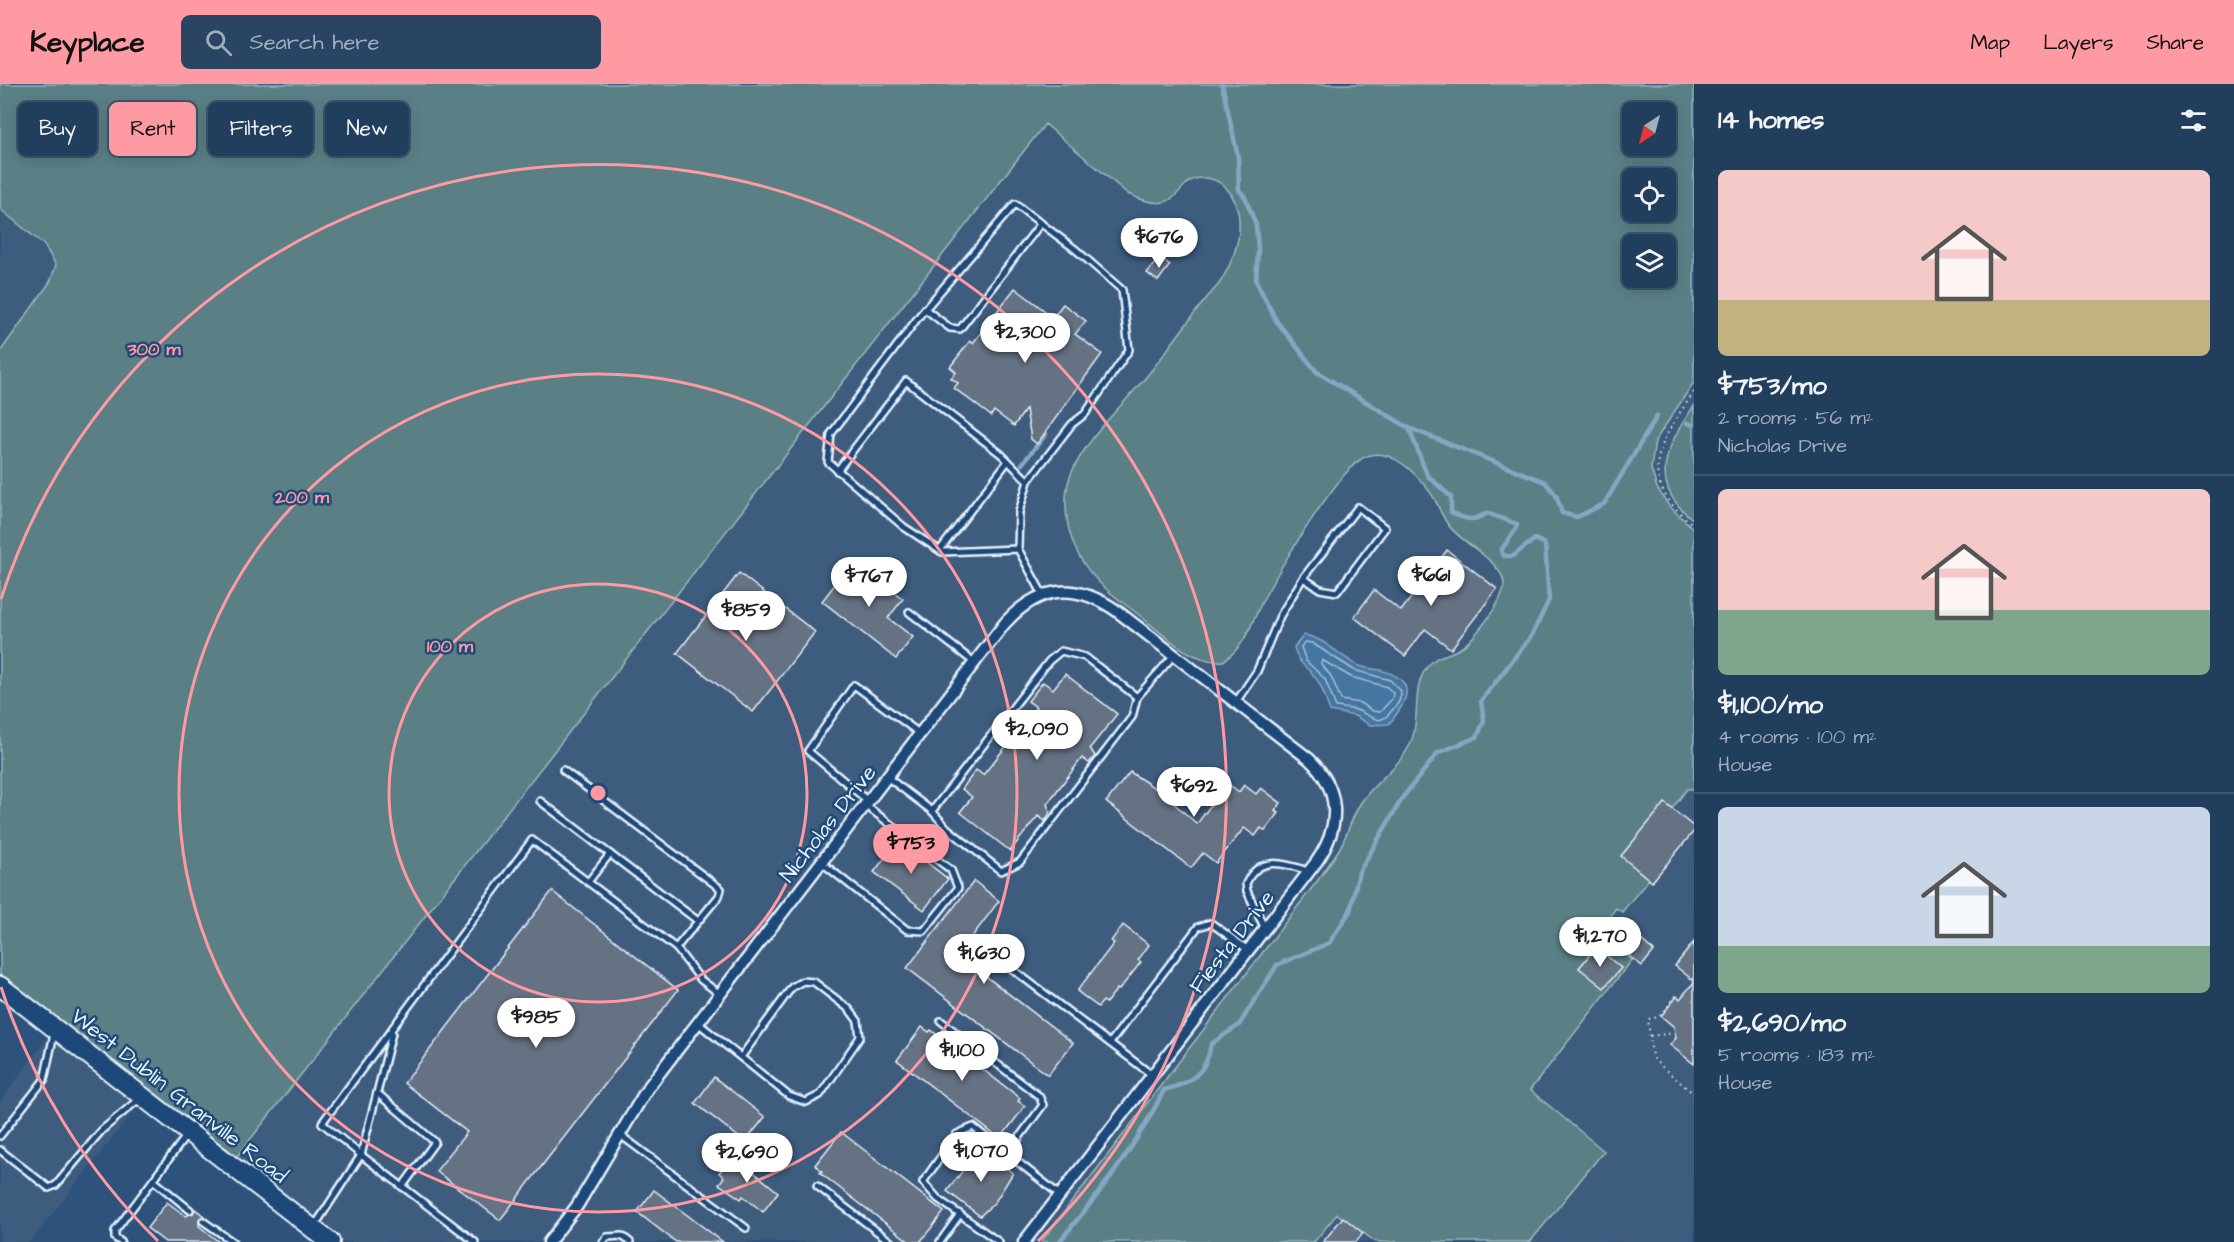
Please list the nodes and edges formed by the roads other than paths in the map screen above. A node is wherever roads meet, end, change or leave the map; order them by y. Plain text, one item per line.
1 (1041, 223) junction
2 (925, 309) junction
3 (1008, 462) junction
4 (837, 471) junction
5 (1028, 481) junction
6 (1018, 549) junction
7 (940, 550) junction
8 (1303, 578) junction
9 (1043, 595) junction
10 (909, 612) dead end
11 (1174, 655) junction
12 (975, 663) junction
13 (1203, 677) joint
14 (1137, 697) junction
15 (1236, 702) junction
16 (921, 734) junction
17 (563, 770) dead end
18 (887, 777) junction
19 (540, 801) dead end
20 (867, 803) junction
21 (932, 811) junction
22 (610, 854) junction
23 (821, 862) junction
24 (1309, 871) junction
25 (588, 882) junction
26 (698, 921) junction
27 (1265, 929) junction
28 (676, 948) junction
29 (1248, 950) junction
30 (991, 953) dead end
31 (0, 986) edge
32 (720, 994) junction
33 (940, 1021) dead end
34 (698, 1023) junction
35 (55, 1028) junction
36 (393, 1030) junction
37 (1110, 1043) junction
38 (741, 1057) junction
39 (1152, 1075) junction
40 (377, 1093) junction
41 (142, 1096) junction
42 (189, 1132) junction
43 (619, 1134) junction
44 (0, 1136) edge
45 (0, 1150) edge
46 (1007, 1154) junction
47 (361, 1155) junction
48 (153, 1180) junction
49 (402, 1186) junction
50 (817, 1186) dead end
51 (1060, 1195) junction
52 (190, 1210) dead end
53 (960, 1214) junction
54 (203, 1221) dead end
55 (313, 1228) junction
56 (746, 1228) dead end
57 (121, 1242) edge
58 (234, 1242) edge
59 (330, 1242) edge
60 (475, 1242) edge
61 (549, 1242) edge
62 (603, 1242) edge
63 (630, 1242) edge
64 (891, 1242) edge
65 (940, 1242) edge
66 (999, 1242) edge
67 (1024, 1242) edge

1 - 2 lane
1 - 2 lane
1 - 5 lane
2 - 4 lane
3 - 4 lane
3 - 5 lane
3 - 7 lane
4 - 7 lane
5 - 6 lane
6 - 7 lane
6 - 9 lane
8 - 8 lane
8 - 15 lane
9 - 11 street, Nicholas Drive
9 - 12 street, Nicholas Drive
10 - 12 lane
11 - 13 street, Nicholas Drive
11 - 14 lane
12 - 16 street, Nicholas Drive
13 - 15 street, Fiesta Drive
14 - 21 lane
14 - 21 lane
15 - 24 street, Fiesta Drive
16 - 18 street, Nicholas Drive
16 - 20 lane
17 - 26 lane
18 - 20 street, Nicholas Drive
18 - 21 lane
19 - 22 lane
20 - 23 street, Nicholas Drive
20 - 23 lane
22 - 25 lane
22 - 26 lane
23 - 32 street, Nicholas Drive
24 - 27 street, Fiesta Drive
24 - 27 lane
25 - 28 lane
25 - 36 lane
26 - 28 lane
27 - 29 street, Fiesta Drive
28 - 32 lane
29 - 37 lane
29 - 39 street, Fiesta Drive
30 - 37 lane
31 - 35 main road, West Dublin Granville Road
32 - 34 street, Nicholas Drive
33 - 46 lane
34 - 38 lane
34 - 43 street, Nicholas Drive
35 - 41 main road, West Dublin Granville Road
35 - 44 lane
36 - 40 lane
36 - 47 lane
37 - 39 lane
38 - 38 lane
39 - 51 street, Fiesta Drive
40 - 47 lane
40 - 49 lane
41 - 42 main road, West Dublin Granville Road
41 - 45 lane
42 - 48 lane
42 - 55 main road, West Dublin Granville Road
43 - 56 lane
43 - 61 street, Nicholas Drive
46 - 51 lane
46 - 53 lane
47 - 49 lane
47 - 55 lane
48 - 52 lane
48 - 57 lane
49 - 60 lane
50 - 64 lane
51 - 67 street, Fiesta Drive
53 - 65 lane
53 - 66 lane
54 - 58 lane
55 - 59 main road, West Dublin Granville Road
62 - 63 lane

